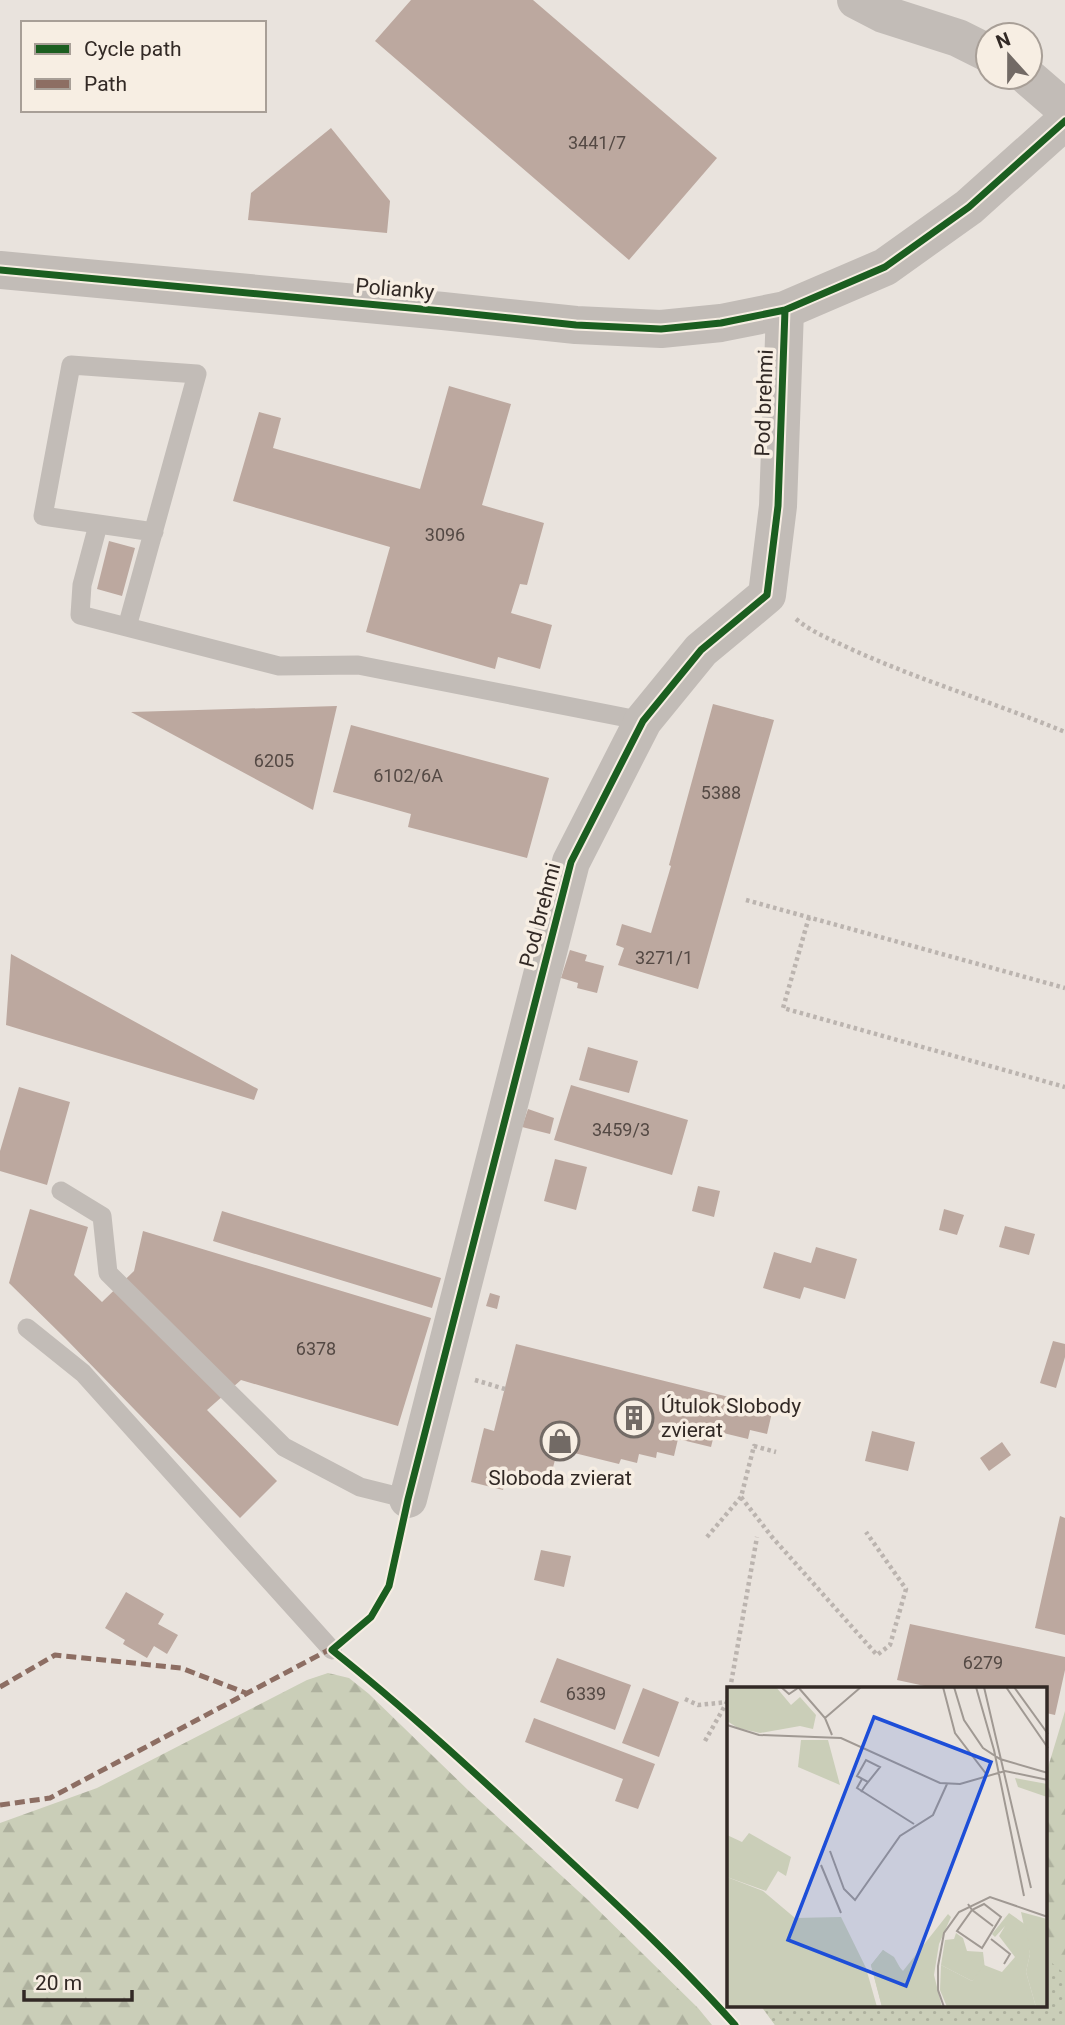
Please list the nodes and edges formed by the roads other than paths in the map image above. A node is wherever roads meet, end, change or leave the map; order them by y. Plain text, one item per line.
1 (856, 0) edge
2 (974, 46) edge
3 (1044, 91) edge
4 (1065, 109) edge
5 (1065, 121) edge
6 (0, 270) edge
7 (785, 310) junction
8 (99, 525) junction
9 (154, 532) junction
10 (127, 627) junction
11 (643, 721) junction
12 (61, 1191) dead end
13 (27, 1328) dead end
14 (408, 1499) joint
15 (332, 1650) dead end

1 - 2 street
3 - 4 street
5 - 7 street, Polianky
6 - 7 street, Polianky
7 - 11 street, Pod brehmi
8 - 9 lane
8 - 9 lane
8 - 10 lane
9 - 10 lane
10 - 11 lane
11 - 14 street, Pod brehmi
12 - 14 lane
13 - 15 lane

